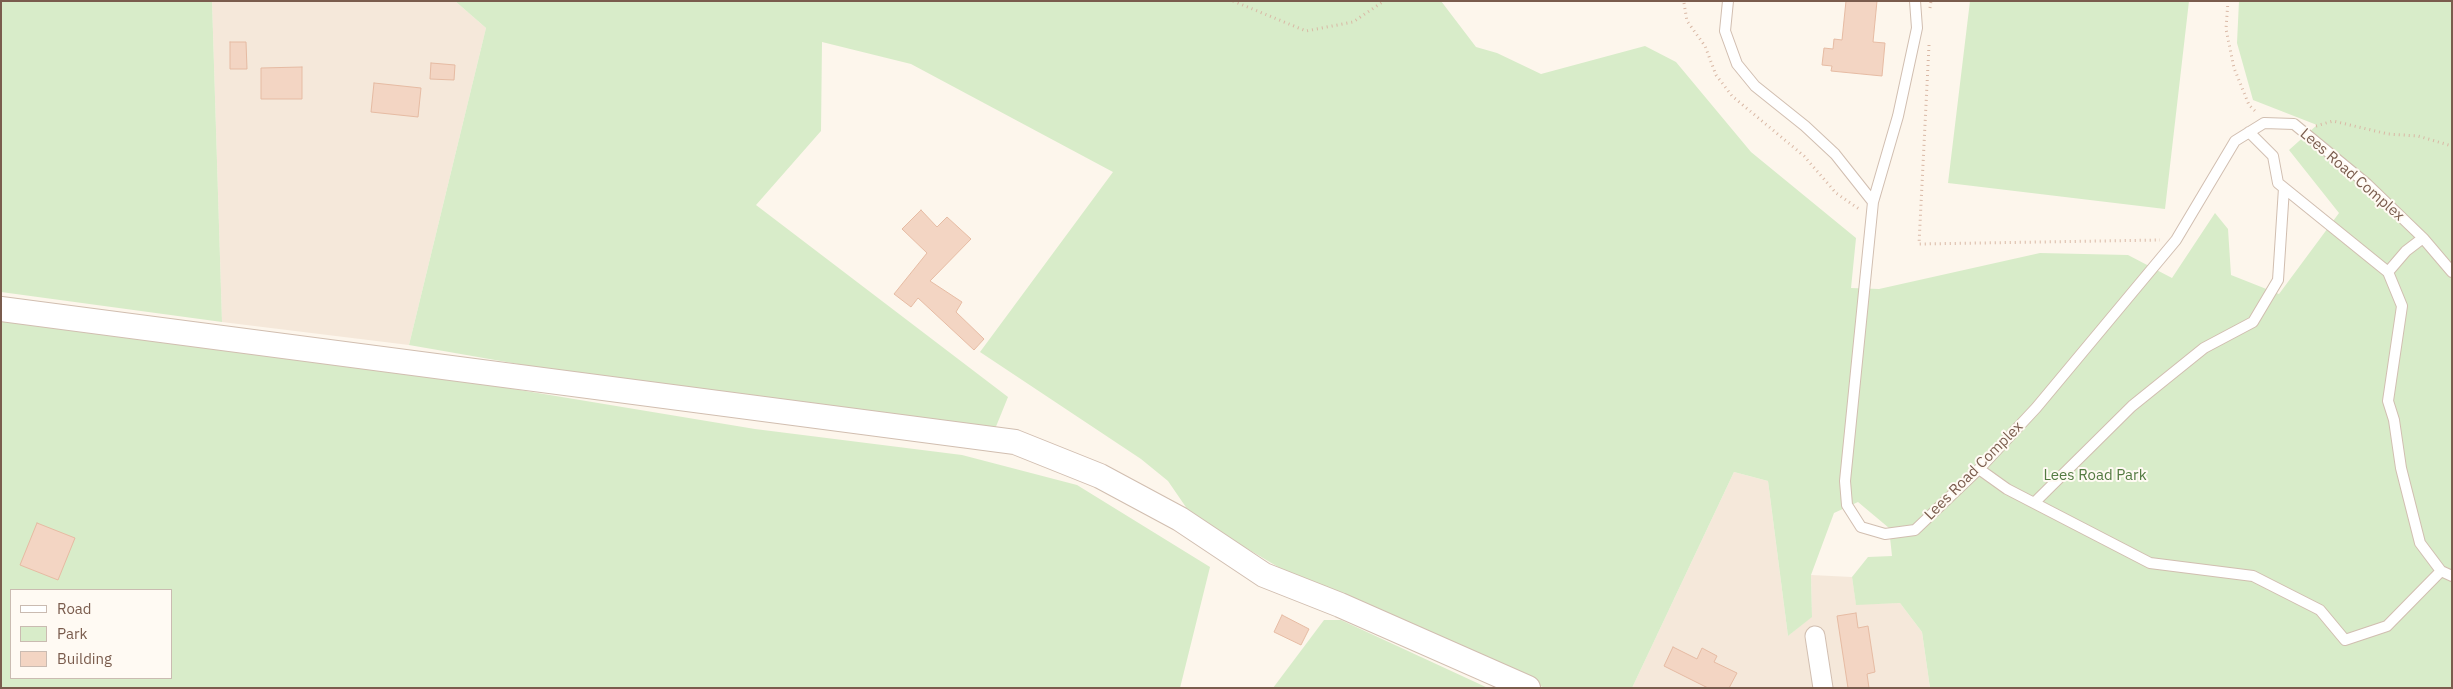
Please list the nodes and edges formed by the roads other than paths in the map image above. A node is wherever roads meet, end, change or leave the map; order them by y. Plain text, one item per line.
1 (1728, 1) edge
2 (1915, 1) edge
3 (2249, 132) junction
4 (2284, 188) junction
5 (1872, 207) junction
6 (2423, 238) junction
7 (2388, 272) junction
8 (2452, 272) edge
9 (1, 309) edge
10 (1979, 469) junction
11 (2034, 503) junction
12 (2441, 571) junction
13 (2452, 576) edge
14 (1815, 636) dead end
15 (1528, 688) edge
16 (1823, 688) edge

1 - 5 lane
2 - 5 lane, Lees Road Complex
3 - 4 lane
3 - 6 lane, Lees Road Complex
3 - 10 lane, Lees Road Complex
4 - 7 lane
4 - 11 lane
5 - 10 lane, Lees Road Complex
6 - 7 lane
6 - 8 lane, Lees Road Complex
7 - 12 lane
9 - 15 street
10 - 11 lane
11 - 12 lane
12 - 13 lane
14 - 16 street

